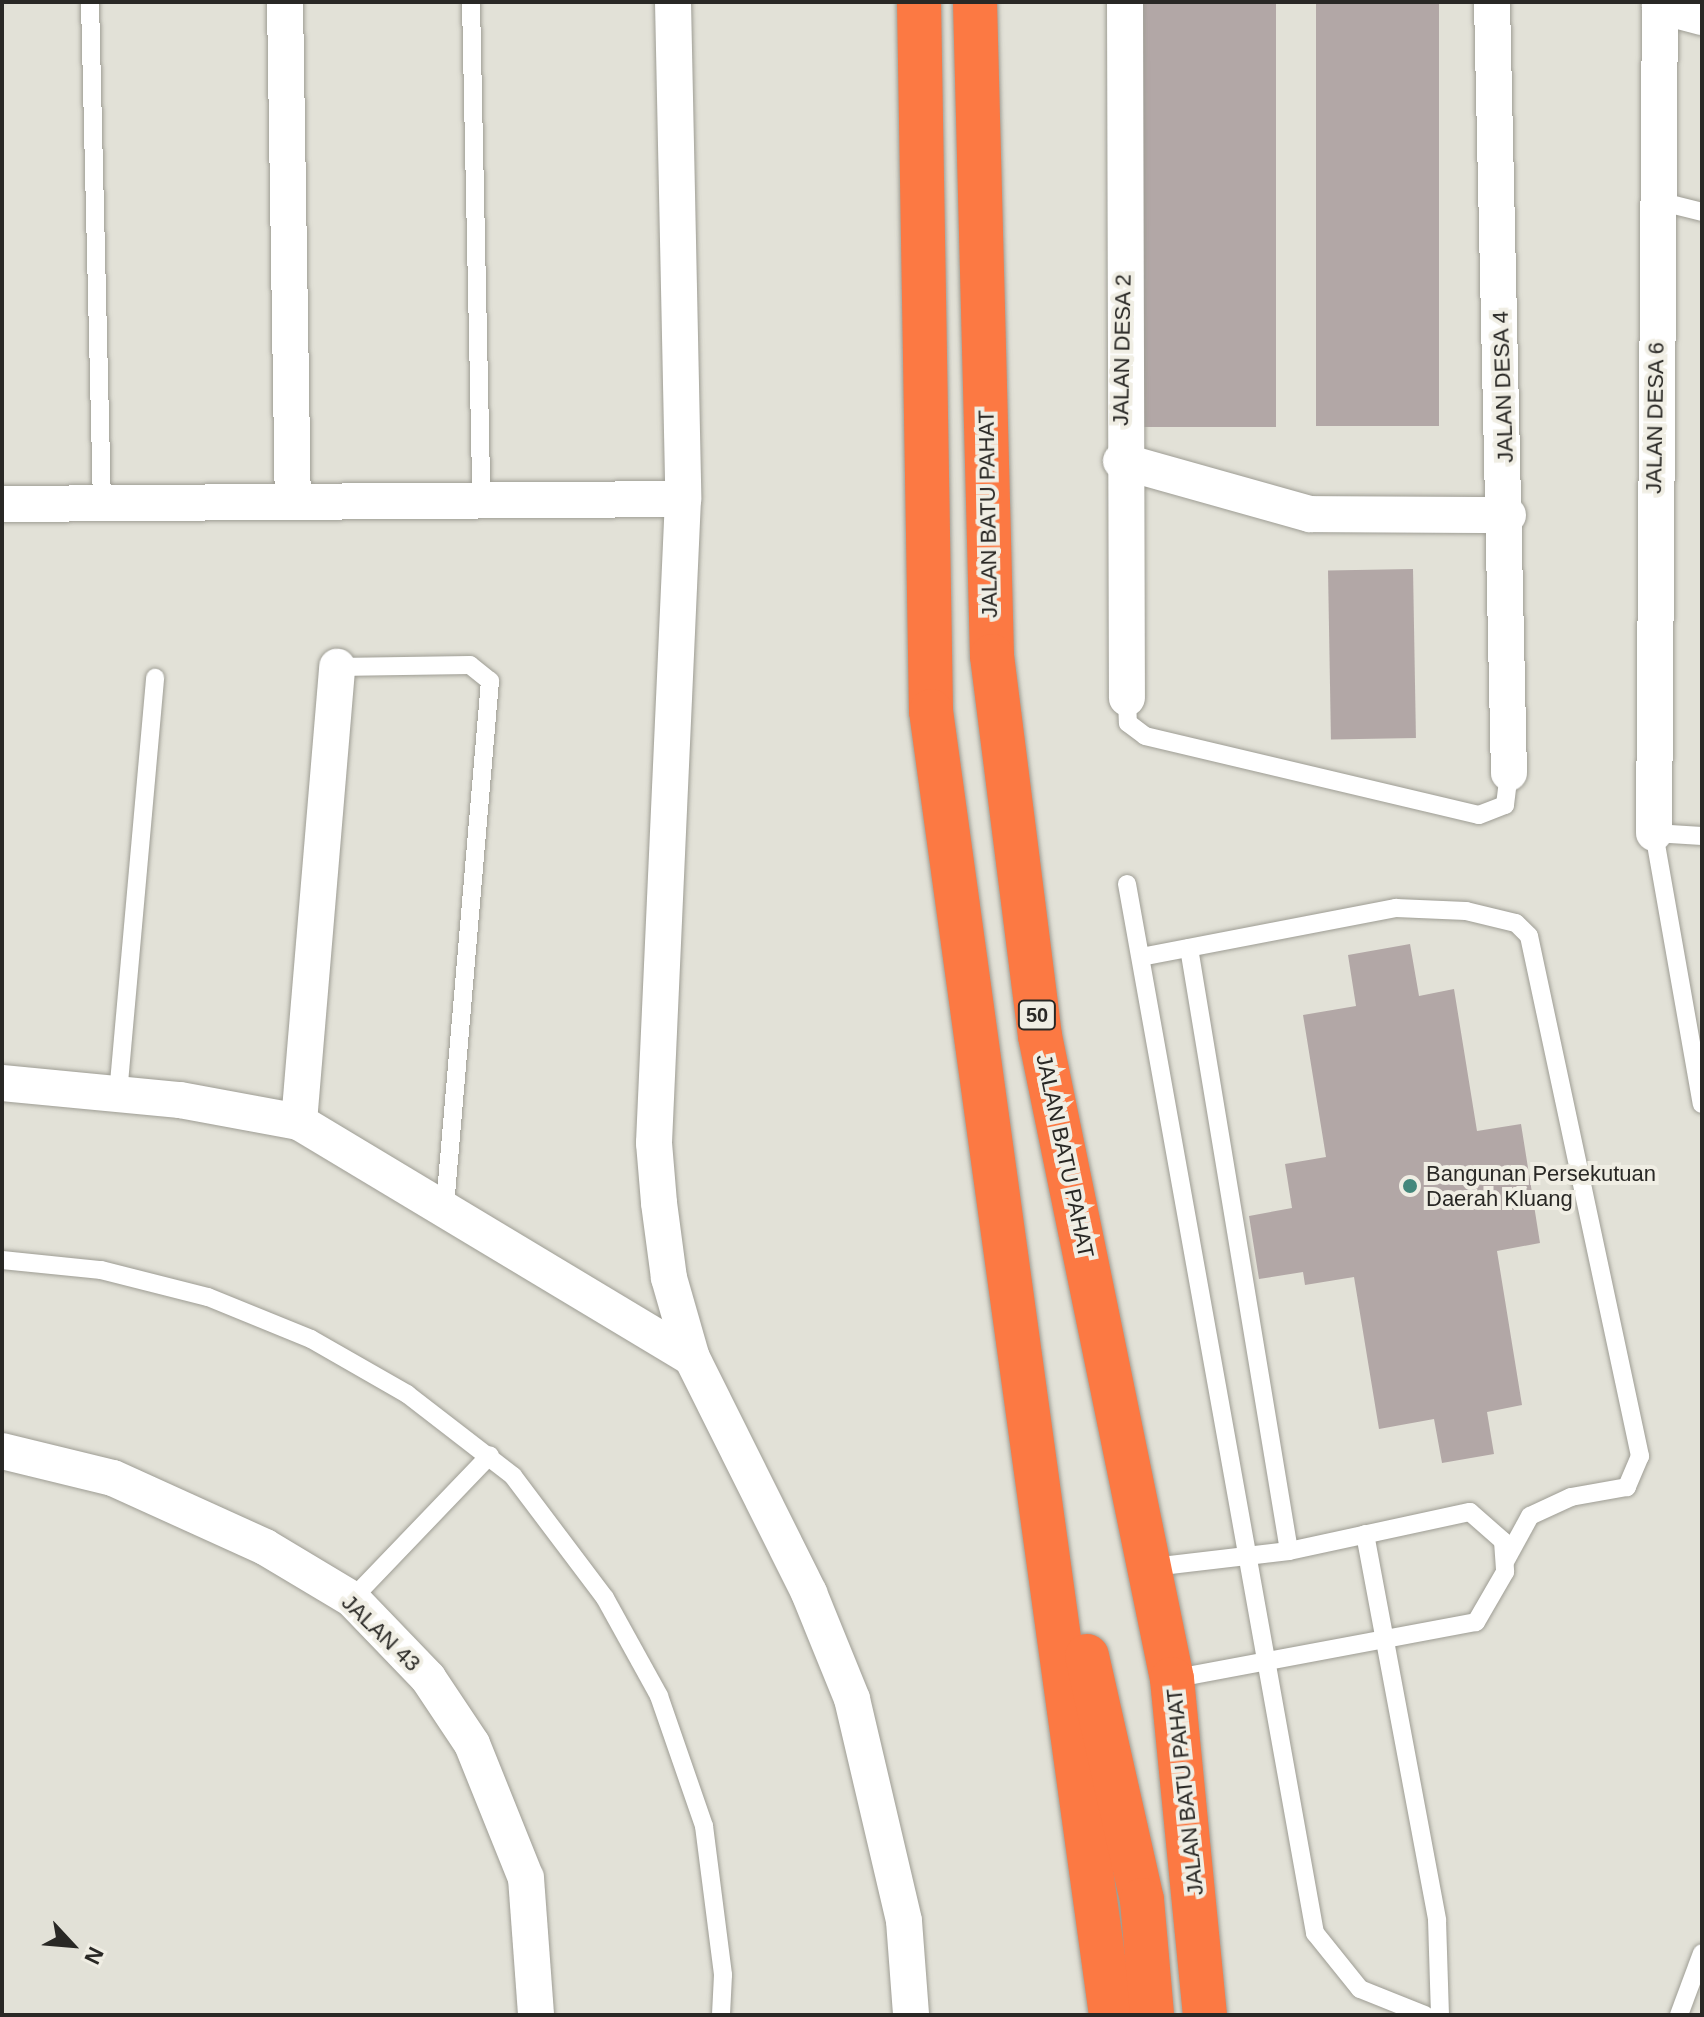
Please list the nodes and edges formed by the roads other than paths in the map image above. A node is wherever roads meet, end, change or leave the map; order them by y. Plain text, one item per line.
1 (90, 2) edge
2 (285, 2) edge
3 (471, 2) edge
4 (673, 2) edge
5 (919, 2) edge
6 (975, 2) edge
7 (1125, 2) edge
8 (1492, 2) edge
9 (1660, 4) edge
10 (1702, 17) edge
11 (1658, 201) junction
12 (1702, 212) edge
13 (1121, 461) junction
14 (481, 497) junction
15 (683, 499) junction
16 (293, 501) junction
17 (2, 504) edge
18 (102, 505) junction
19 (1508, 515) junction
20 (337, 667) joint
21 (155, 678) dead end
22 (1127, 698) joint
23 (1509, 773) joint
24 (1654, 833) junction
25 (1702, 836) edge
26 (1127, 884) dead end
27 (1189, 948) junction
28 (1141, 957) junction
29 (2, 1083) edge
30 (118, 1094) junction
31 (1702, 1104) edge
32 (299, 1122) junction
33 (445, 1206) junction
34 (2, 1260) edge
35 (692, 1358) junction
36 (2, 1451) edge
37 (490, 1455) junction
38 (1365, 1534) junction
39 (1051, 1548) junction
40 (1289, 1551) junction
41 (1252, 1555) junction
42 (1506, 1560) junction
43 (1153, 1567) junction
44 (352, 1599) junction
45 (1384, 1639) junction
46 (1268, 1661) junction
47 (1172, 1679) junction
48 (1702, 1953) edge
49 (1204, 1956) junction
50 (536, 2015) edge
51 (721, 2015) edge
52 (911, 2015) edge
53 (1111, 2015) edge
54 (1152, 2015) edge
55 (1205, 2015) edge
56 (1228, 2015) edge
57 (1425, 2015) edge
58 (1440, 2015) edge
59 (1679, 2015) edge

1 - 18 lane
2 - 16 street
3 - 14 lane
4 - 15 street
5 - 39 highway
6 - 43 highway, JALAN BATU PAHAT / 50
7 - 13 street, JALAN DESA 2
8 - 19 street, JALAN DESA 4
9 - 10 street
9 - 11 street, JALAN DESA 6
11 - 12 lane
11 - 24 street, JALAN DESA 6
13 - 19 street
13 - 22 street, JALAN DESA 2
14 - 15 street
14 - 16 street
15 - 35 street
16 - 18 street
17 - 18 street
19 - 23 street, JALAN DESA 4
20 - 32 street
20 - 33 lane
21 - 30 lane
22 - 23 lane
24 - 25 lane
24 - 31 lane
26 - 28 lane
27 - 28 lane
27 - 40 lane
27 - 42 lane
28 - 41 lane
29 - 30 street
30 - 32 street
32 - 33 street
33 - 35 street
34 - 37 lane
35 - 52 street
36 - 44 street, JALAN 43
37 - 44 lane
37 - 51 lane
38 - 40 lane
38 - 42 lane
38 - 45 lane
39 - 53 highway
39 - 54 highway
40 - 41 lane
41 - 43 lane
41 - 46 lane
42 - 45 lane
43 - 47 highway, JALAN BATU PAHAT / 50
44 - 50 street, JALAN 43
45 - 46 lane
45 - 58 lane
46 - 47 lane
46 - 57 lane
47 - 49 highway, JALAN BATU PAHAT / 50
48 - 59 lane
49 - 55 highway, JALAN BATU PAHAT / 50
49 - 56 highway

